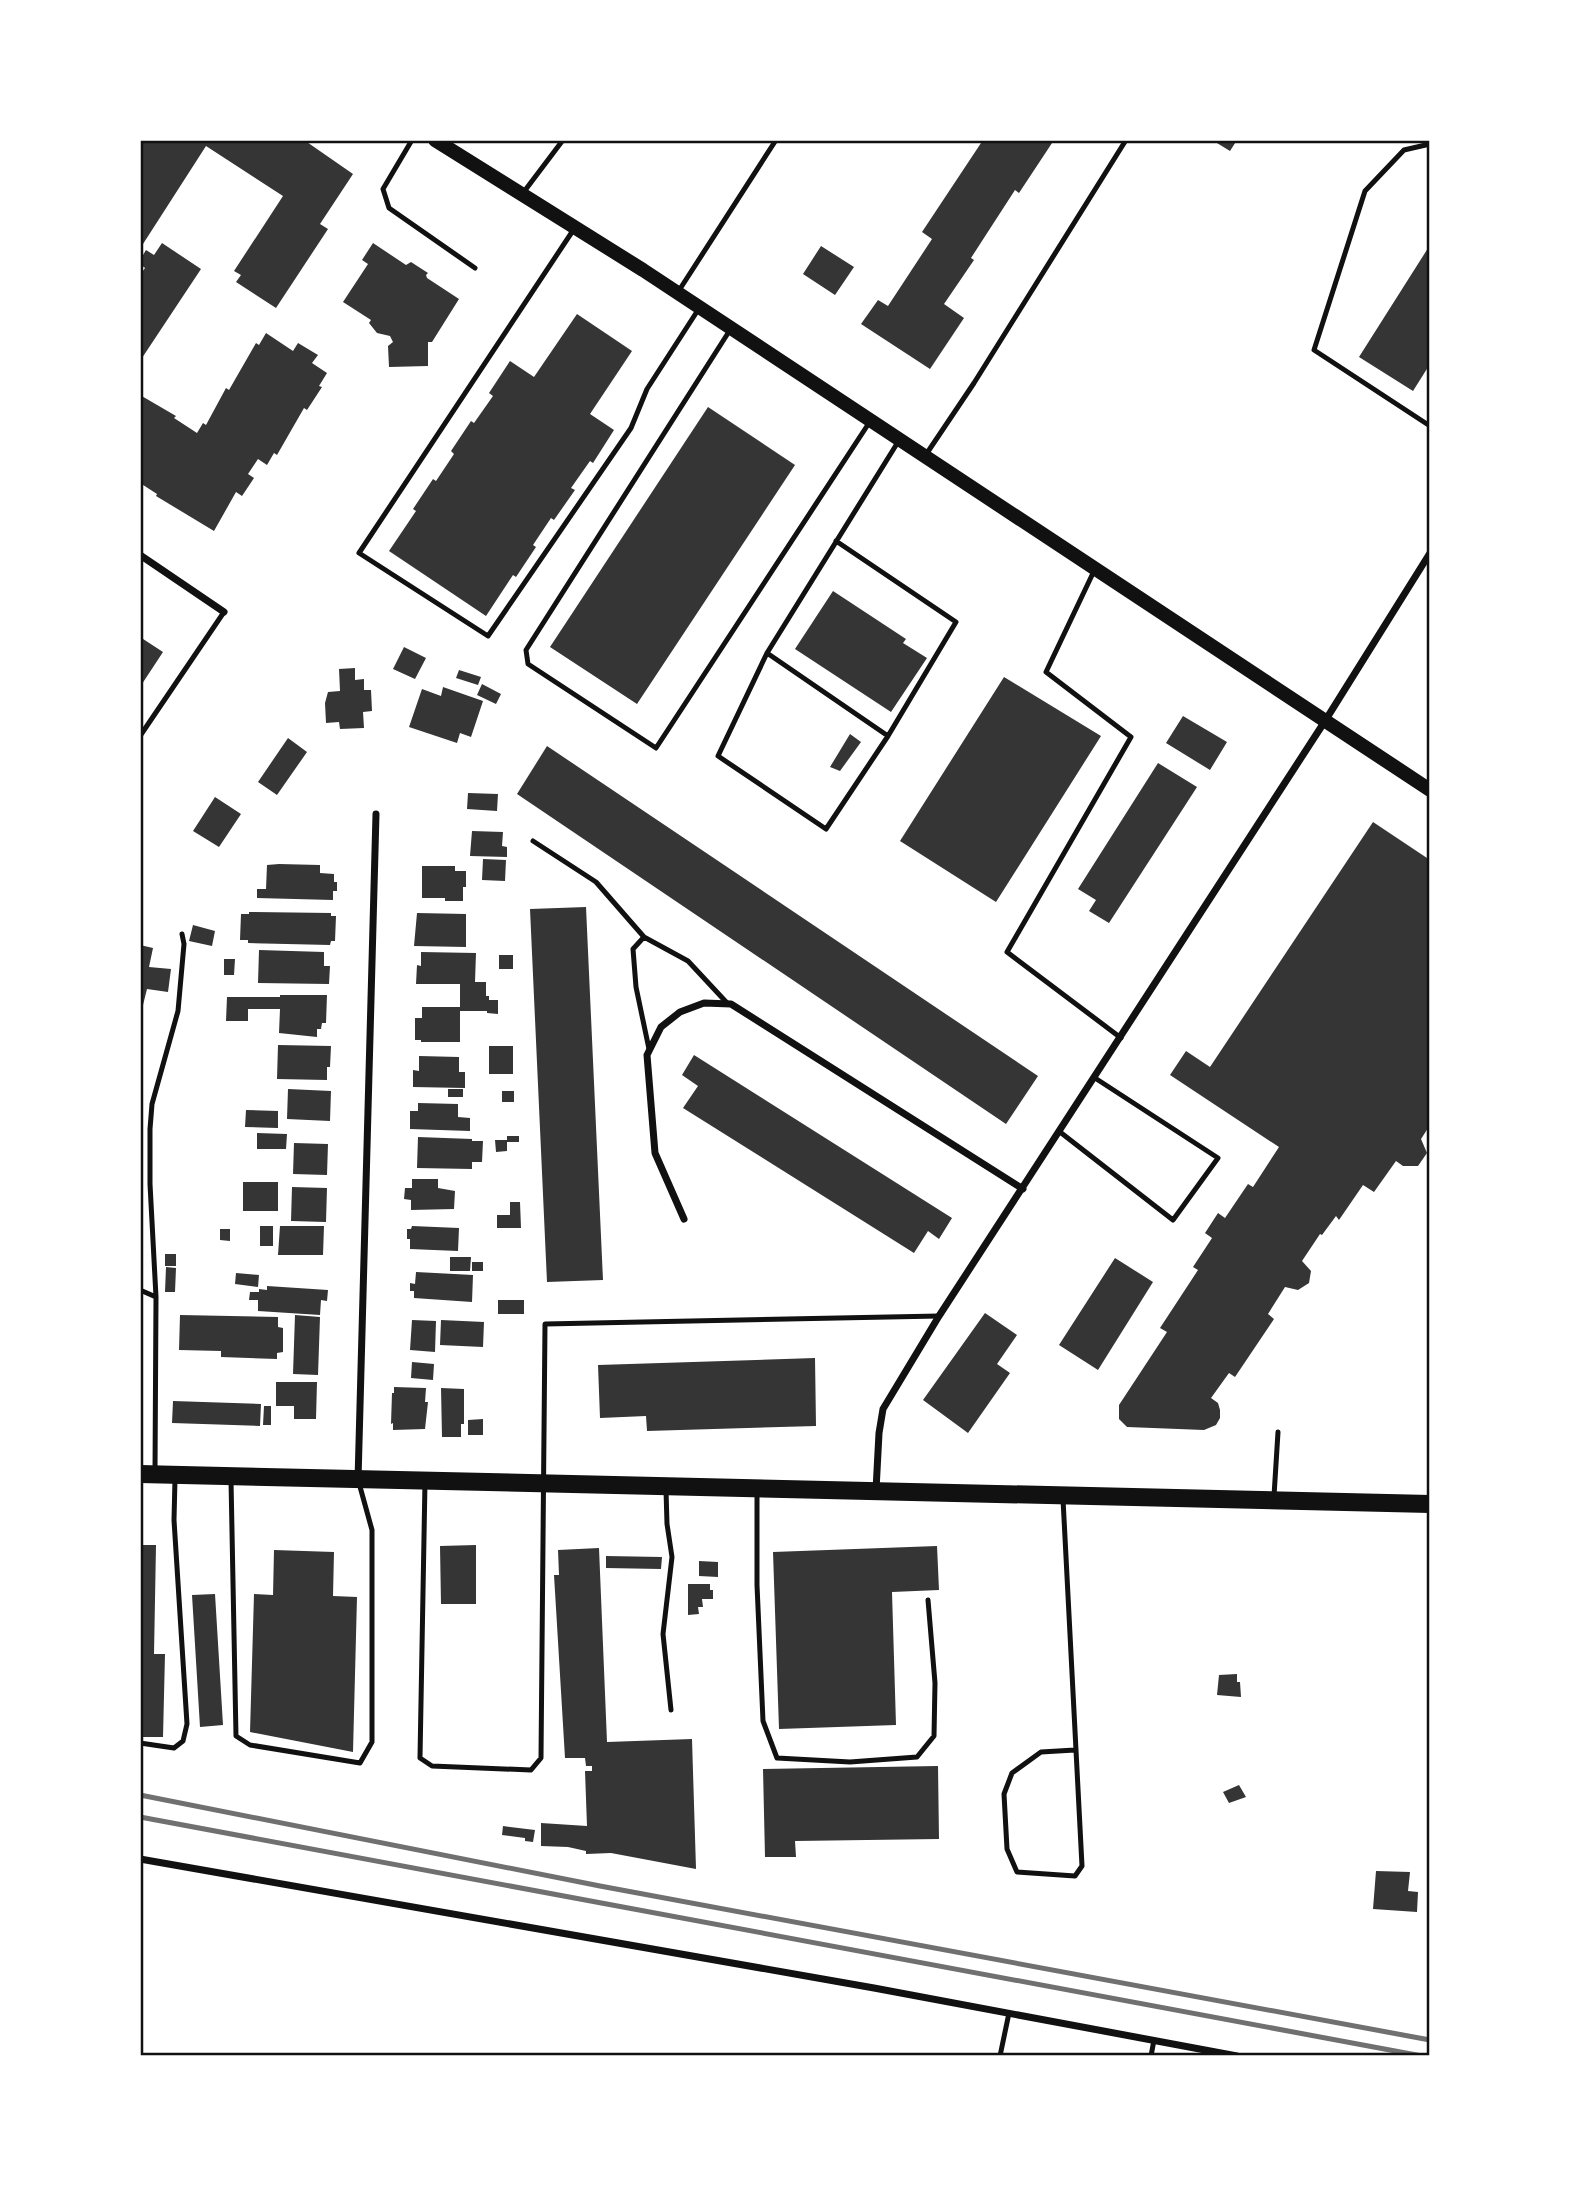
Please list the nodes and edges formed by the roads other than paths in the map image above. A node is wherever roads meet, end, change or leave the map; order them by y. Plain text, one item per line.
1 (412, 140) edge
2 (435, 140) edge
3 (563, 140) edge
4 (776, 140) edge
5 (1126, 140) edge
6 (1430, 144) edge
7 (522, 194) junction
8 (575, 227) junction
9 (475, 268) dead end
10 (678, 292) junction
11 (700, 307) junction
12 (731, 328) junction
13 (871, 420) junction
14 (1430, 426) edge
15 (900, 440) junction
16 (925, 456) junction
17 (836, 541) junction
18 (1430, 553) edge
19 (140, 555) edge
20 (1095, 568) junction
21 (224, 612) joint
22 (767, 653) junction
23 (1325, 721) junction
24 (140, 736) edge
25 (888, 736) junction
26 (1430, 790) edge
27 (376, 814) dead end
28 (533, 841) dead end
29 (182, 934) dead end
30 (644, 937) junction
31 (728, 1004) junction
32 (1121, 1038) junction
33 (649, 1049) junction
34 (1095, 1078) junction
35 (1060, 1132) junction
36 (1023, 1189) junction
37 (684, 1219) dead end
38 (140, 1290) edge
39 (156, 1297) junction
40 (939, 1316) junction
41 (1278, 1432) dead end
42 (148, 1474) edge
43 (175, 1475) junction
44 (231, 1476) junction
45 (358, 1481) junction
46 (425, 1482) junction
47 (545, 1484) junction
48 (666, 1486) junction
49 (757, 1488) junction
50 (876, 1490) junction
51 (1063, 1496) junction
52 (1273, 1502) junction
53 (1430, 1504) edge
54 (928, 1600) dead end
55 (671, 1710) dead end
56 (140, 1743) edge
57 (1075, 1750) junction
58 (140, 1859) edge
59 (1009, 2012) junction
60 (1154, 2040) junction
61 (1000, 2056) edge
62 (1152, 2056) edge
63 (1237, 2056) edge

1 - 9 lane
2 - 7 main road
3 - 7 lane
4 - 10 lane
5 - 16 lane
6 - 14 lane
7 - 8 main road
8 - 10 main road
8 - 11 lane
10 - 11 main road
11 - 12 main road
12 - 13 main road
12 - 13 lane
13 - 15 main road
15 - 16 main road
15 - 17 lane
16 - 20 main road
17 - 22 lane
17 - 25 lane
18 - 23 street
19 - 21 street
20 - 23 main road
20 - 32 lane
21 - 24 lane
22 - 25 lane
22 - 25 lane
23 - 26 main road
23 - 32 street
27 - 45 street
28 - 30 lane
29 - 39 lane
30 - 31 lane
30 - 33 lane
31 - 33 street
31 - 36 street
32 - 34 street
33 - 37 street
34 - 35 street
34 - 35 lane
35 - 36 street
36 - 40 street
38 - 39 lane
39 - 42 lane
40 - 47 lane
40 - 50 street
41 - 52 lane
42 - 43 main road
43 - 44 main road
43 - 56 lane
44 - 45 main road
44 - 45 lane
45 - 46 main road
46 - 47 main road
46 - 47 lane
47 - 48 main road
48 - 49 main road
48 - 55 lane
49 - 50 main road
49 - 54 lane
50 - 51 main road
51 - 52 main road
51 - 57 lane
52 - 53 main road
57 - 57 lane
58 - 59 street
59 - 60 street
59 - 61 lane
60 - 62 lane
60 - 63 street

